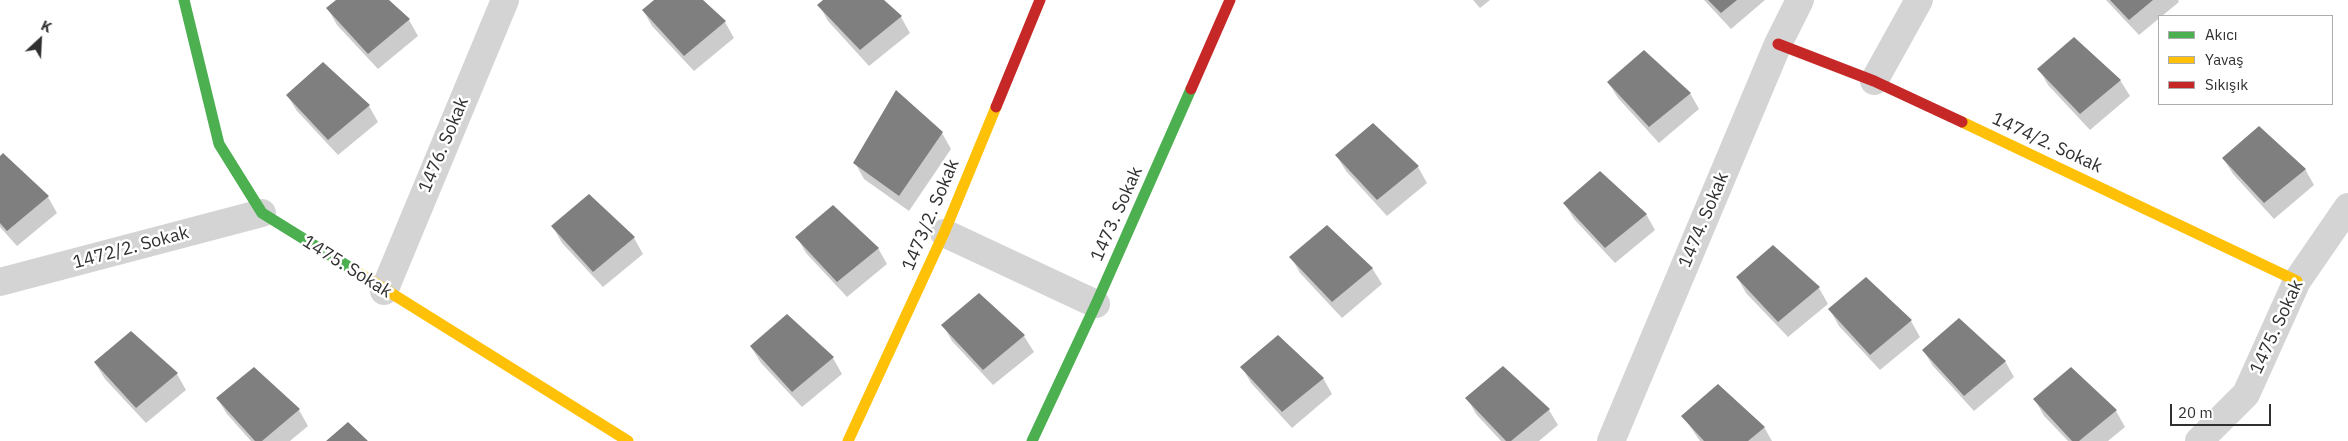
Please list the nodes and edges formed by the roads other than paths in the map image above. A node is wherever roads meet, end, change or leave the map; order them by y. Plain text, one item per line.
1 (184, 0) edge
2 (505, 0) edge
3 (1040, 0) edge
4 (1230, 0) edge
5 (1800, 0) edge
6 (1919, 0) edge
7 (1778, 44) junction
8 (1874, 81) junction
9 (2348, 207) edge
10 (262, 213) junction
11 (944, 233) junction
12 (2297, 281) junction
13 (0, 282) edge
14 (384, 291) junction
15 (1096, 304) junction
16 (628, 441) edge
17 (848, 441) edge
18 (1032, 441) edge
19 (1611, 441) edge
20 (2199, 441) edge

1 - 10 street, 1475. Sokak
2 - 14 street, 1476. Sokak
3 - 11 street, 1473/2. Sokak
4 - 15 street, 1473. Sokak
5 - 7 street, 1474. Sokak
6 - 8 street
7 - 8 street, 1474/2. Sokak
7 - 19 street, 1474. Sokak
8 - 12 street, 1474/2. Sokak
9 - 12 street, 1475. Sokak
10 - 13 street, 1472/2. Sokak
10 - 14 street, 1475. Sokak
11 - 15 street
11 - 17 street, 1473/2. Sokak
12 - 20 street, 1475. Sokak
14 - 16 street, 1475. Sokak
15 - 18 street, 1473. Sokak

